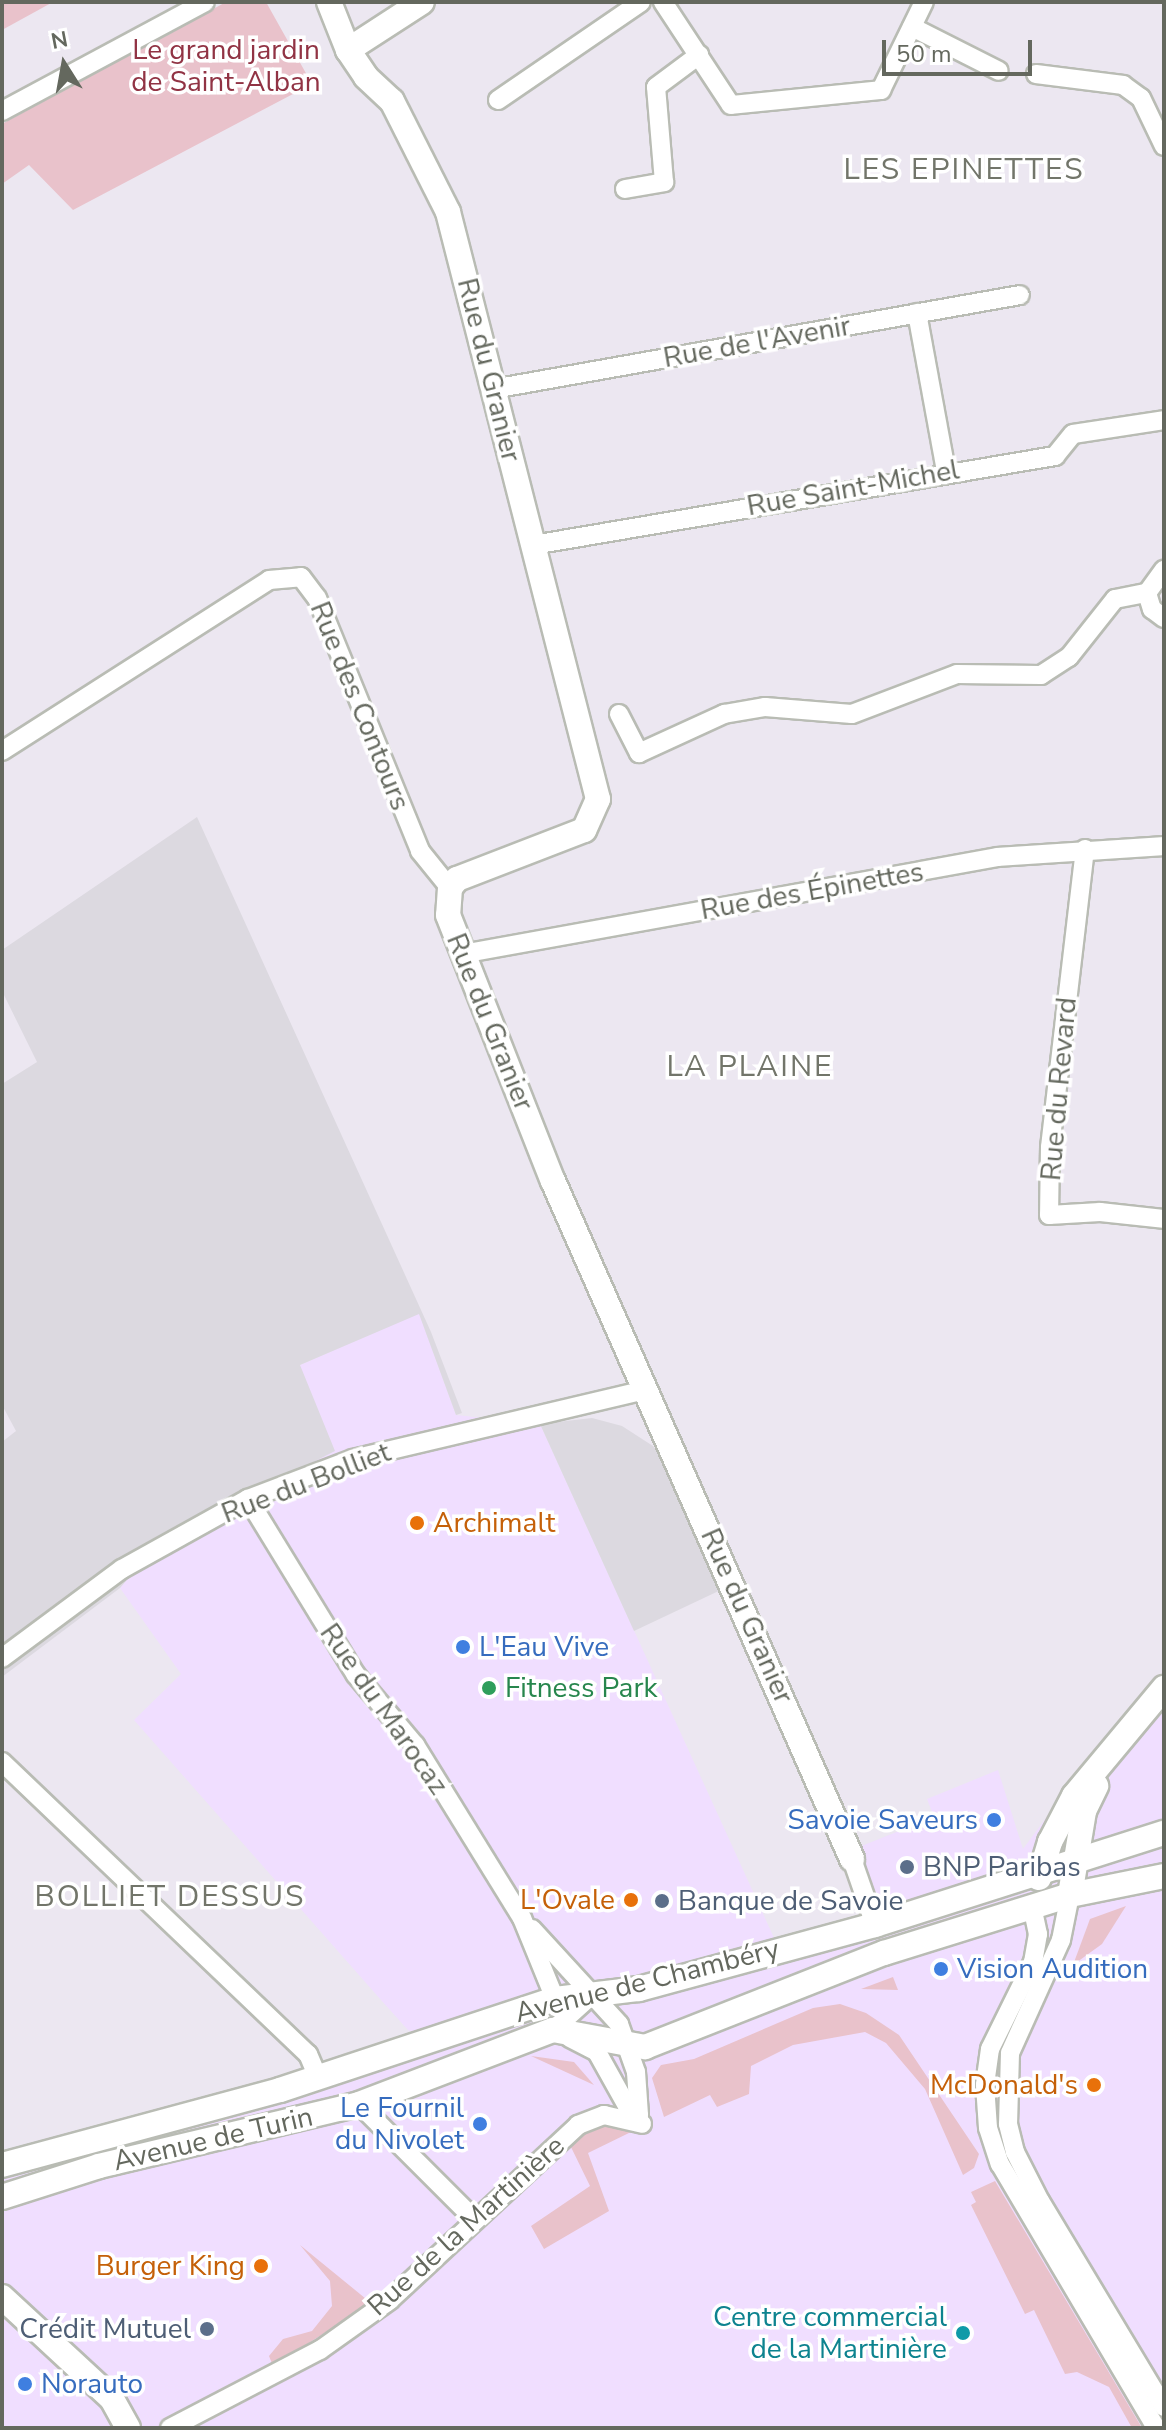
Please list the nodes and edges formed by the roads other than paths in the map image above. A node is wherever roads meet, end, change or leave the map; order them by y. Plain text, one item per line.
1 (205, 2) edge
2 (329, 2) edge
3 (422, 2) edge
4 (641, 2) edge
5 (663, 2) edge
6 (924, 2) edge
7 (912, 27) junction
8 (348, 50) junction
9 (699, 55) junction
10 (999, 71) dead end
11 (1036, 74) dead end
12 (498, 100) dead end
13 (2, 111) edge
14 (1164, 146) edge
15 (625, 189) dead end
16 (1020, 295) dead end
17 (917, 313) junction
18 (493, 389) junction
19 (1164, 420) edge
20 (946, 471) junction
21 (533, 545) junction
22 (1164, 570) edge
23 (1147, 593) junction
24 (1164, 618) edge
25 (619, 714) dead end
26 (2, 751) edge
27 (1164, 846) edge
28 (1085, 849) junction
29 (450, 888) junction
30 (462, 954) junction
31 (1164, 1219) edge
32 (645, 1390) junction
33 (248, 1499) junction
34 (2, 1658) edge
35 (1164, 1688) edge
36 (1116, 1745) junction
37 (2, 1762) edge
38 (1164, 1833) edge
39 (1078, 1856) junction
40 (852, 1859) joint
41 (1164, 1876) edge
42 (1037, 1887) junction
43 (1071, 1890) junction
44 (522, 1918) junction
45 (875, 1925) junction
46 (609, 1998) junction
47 (555, 1999) junction
48 (560, 2033) junction
49 (594, 2044) junction
50 (627, 2046) junction
51 (405, 2049) joint
52 (318, 2077) junction
53 (422, 2077) joint
54 (359, 2104) junction
55 (642, 2124) dead end
56 (1000, 2164) junction
57 (2, 2165) edge
58 (99, 2166) junction
59 (2, 2197) edge
60 (1040, 2201) junction
61 (2, 2209) edge
62 (473, 2218) junction
63 (2, 2297) edge
64 (112, 2399) junction
65 (1164, 2407) edge
66 (128, 2428) edge
67 (146, 2428) edge
68 (170, 2428) edge
69 (1156, 2428) edge

1 - 13 street
2 - 8 main road, Rue du Granier
3 - 8 main road
4 - 12 street
5 - 9 street
6 - 7 street
7 - 9 street
7 - 10 street
8 - 18 main road, Rue du Granier
9 - 15 street
11 - 14 street
16 - 17 street, Rue de l'Avenir
17 - 18 street, Rue de l'Avenir
17 - 20 street
18 - 21 main road, Rue du Granier
19 - 20 street, Rue Saint-Michel
20 - 21 street, Rue Saint-Michel
21 - 29 main road, Rue du Granier
22 - 23 street
23 - 24 street
23 - 25 street
26 - 29 street, Rue des Contours
27 - 28 street, Rue des Épinettes
28 - 30 street, Rue des Épinettes
28 - 31 street, Rue du Revard
29 - 30 main road, Rue du Granier
30 - 32 main road, Rue du Granier
32 - 33 street, Rue du Bolliet
32 - 40 main road, Rue du Granier
33 - 34 street, Rue du Bolliet
33 - 44 street, Rue du Marocaz
35 - 36 main road
36 - 39 main road
36 - 42 main road
37 - 52 street
38 - 39 main road, Avenue de Chambéry
39 - 42 main road, Avenue de Chambéry
39 - 43 main road
40 - 45 street, Rue du Granier
41 - 43 main road, Avenue de Chambéry
42 - 43 main road, Avenue de Chambéry
42 - 45 main road, Avenue de Chambéry
42 - 50 main road, Avenue de Chambéry
42 - 56 street
43 - 60 street
44 - 46 street, Rue du Marocaz
44 - 47 street, Rue du Marocaz
45 - 46 main road, Avenue de Chambéry
46 - 47 main road, Avenue de Chambéry
46 - 48 street
46 - 49 street
46 - 50 street, Rue du Marocaz
47 - 51 main road, Avenue de Chambéry
48 - 49 main road, Avenue de Chambéry
48 - 53 main road, Avenue de Chambéry
49 - 50 main road, Avenue de Chambéry
49 - 50 street, Rue du Marocaz
51 - 52 main road, Avenue de Turin
52 - 57 main road, Avenue de Turin
53 - 54 main road, Avenue de Turin
54 - 58 main road, Avenue de Turin
54 - 62 street
55 - 62 street, Rue de la Martinière
56 - 60 street
56 - 69 street
58 - 59 main road, Avenue de Turin
58 - 61 main road
60 - 65 street
62 - 68 street, Rue de la Martinière
63 - 64 main road
64 - 66 main road
64 - 67 main road

